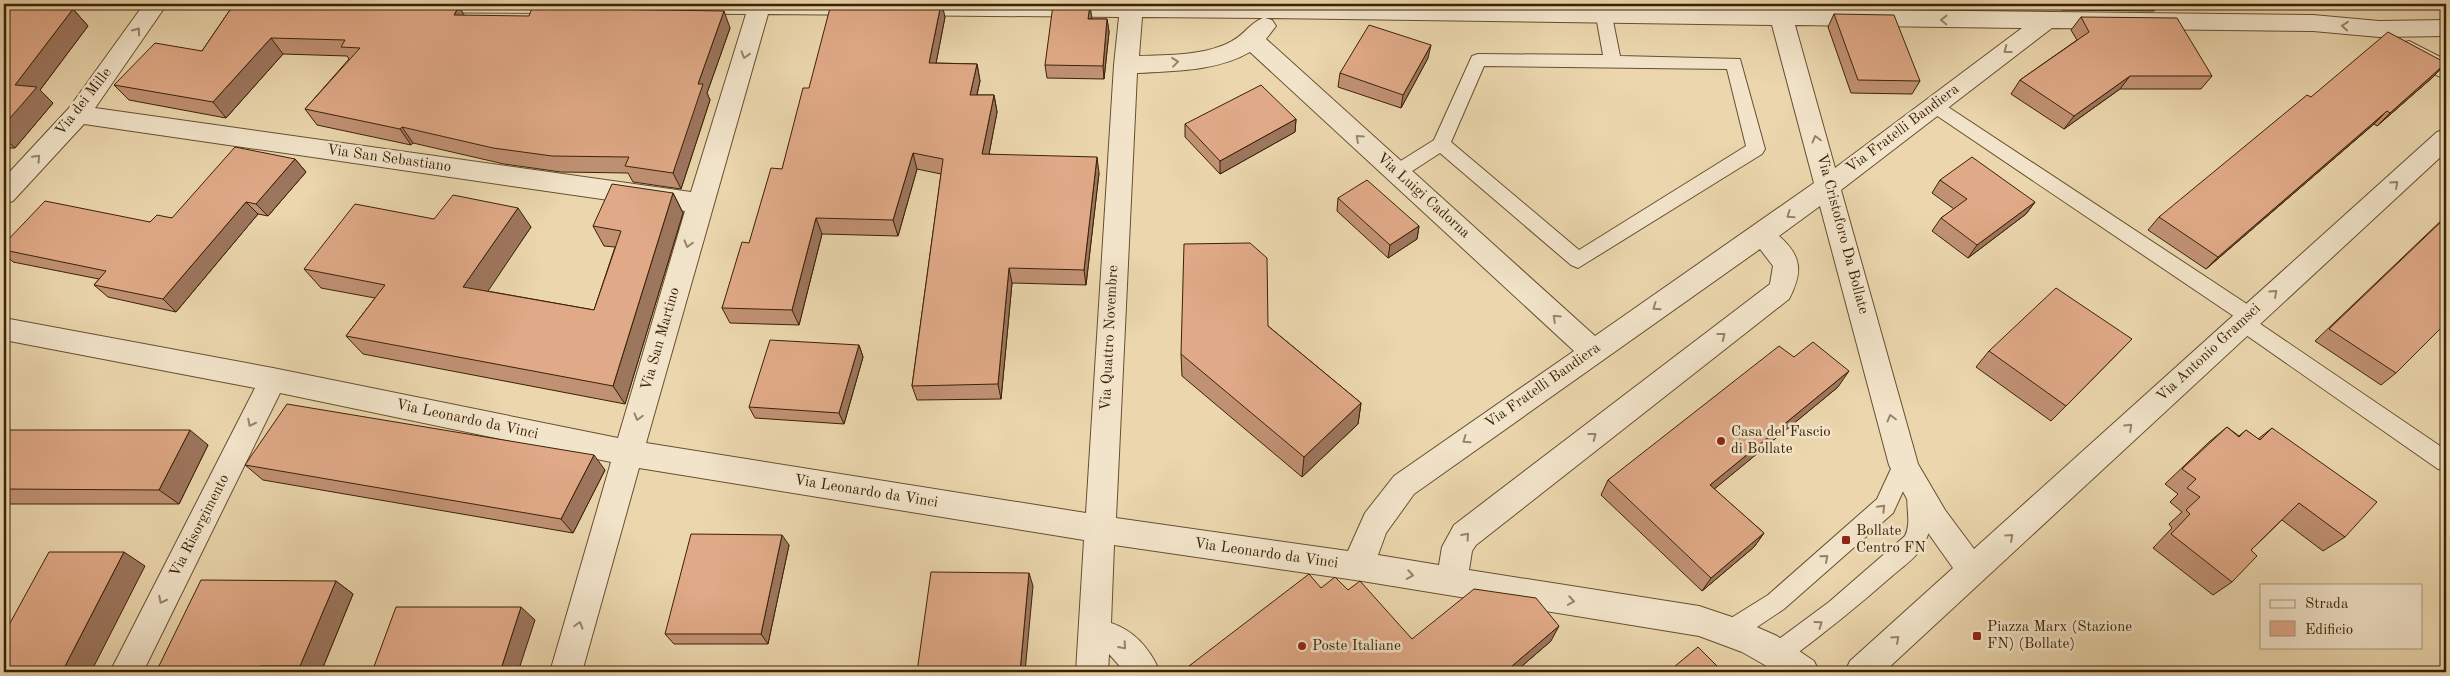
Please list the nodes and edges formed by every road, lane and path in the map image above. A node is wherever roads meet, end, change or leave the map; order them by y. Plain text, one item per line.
1 (156, 4) edge
2 (364, 4) edge
3 (760, 6) edge
4 (1132, 7) edge
5 (1780, 11) edge
6 (1271, 12) junction
7 (2267, 13) edge
8 (1604, 16) junction
9 (2046, 21) junction
10 (2446, 28) edge
11 (2379, 29) junction
12 (1254, 41) junction
13 (1613, 62) junction
14 (1126, 65) junction
15 (2446, 70) edge
16 (1933, 105) junction
17 (78, 114) junction
18 (2446, 138) edge
19 (1442, 144) junction
20 (1397, 172) junction
21 (1829, 186) junction
22 (4, 194) edge
23 (700, 203) junction
24 (1760, 235) junction
25 (2246, 319) junction
26 (4, 329) edge
27 (1592, 351) junction
28 (272, 380) junction
29 (628, 453) junction
30 (2446, 462) edge
31 (1904, 465) junction
32 (1917, 492) junction
33 (1099, 530) junction
34 (1362, 567) junction
35 (1973, 570) junction
36 (1452, 581) junction
37 (1731, 631) junction
38 (1094, 636) junction
39 (1779, 653) junction
40 (126, 672) edge
41 (566, 672) edge
42 (1092, 672) edge
43 (1144, 672) edge
44 (1804, 672) edge
45 (1861, 672) edge

17 -> 1 street, Via dei Mille
2 - 3 street
3 - 4 street
3 -> 23 street, Via San Martino
4 - 6 street
4 - 14 street, Via Quattro Novembre
5 - 8 street
9 -> 5 street
21 -> 5 street, Via Cristoforo Da Bollate
6 - 8 street
6 - 12 street
7 - 9 street
11 -> 7 street
8 - 13 lane
9 -> 16 street, Via Fratelli Bandiera
10 - 11 street
11 - 15 street
14 -> 12 street
20 -> 12 street, Via Luigi Cadorna
13 - 19 lane
13 - 19 lane
14 - 33 street, Via Quattro Novembre
16 - 21 street, Via Fratelli Bandiera
16 - 25 lane
22 -> 17 street, Via dei Mille
17 - 23 street, Via San Sebastiano
25 -> 18 street, Via Antonio Gramsci
19 - 20 lane
27 -> 20 street, Via Luigi Cadorna
21 -> 24 street, Via Fratelli Bandiera
31 -> 21 street, Via Cristoforo Da Bollate
23 -> 29 street, Via San Martino
24 -> 27 street, Via Fratelli Bandiera
36 -> 24 street
25 - 30 lane
35 -> 25 street, Via Antonio Gramsci
26 - 28 street, Via Leonardo da Vinci
27 -> 34 street, Via Fratelli Bandiera
28 - 29 street, Via Leonardo da Vinci
28 -> 40 street, Via Risorgimento
29 - 33 street, Via Leonardo da Vinci
41 -> 29 street, Via San Martino
31 - 32 street, Via Cristoforo Da Bollate
37 -> 31 lane
32 - 35 street, Via Cristoforo Da Bollate
39 -> 32 lane
33 - 34 street, Via Leonardo da Vinci
33 - 38 street, Via Quattro Novembre
34 -> 36 street, Via Leonardo da Vinci
45 -> 35 street, Via Antonio Gramsci
36 -> 37 street, Via Leonardo da Vinci
37 - 39 street, Via Leonardo da Vinci
38 - 42 street, Via Quattro Novembre
38 -> 43 street
39 - 44 street, Via Leonardo da Vinci

